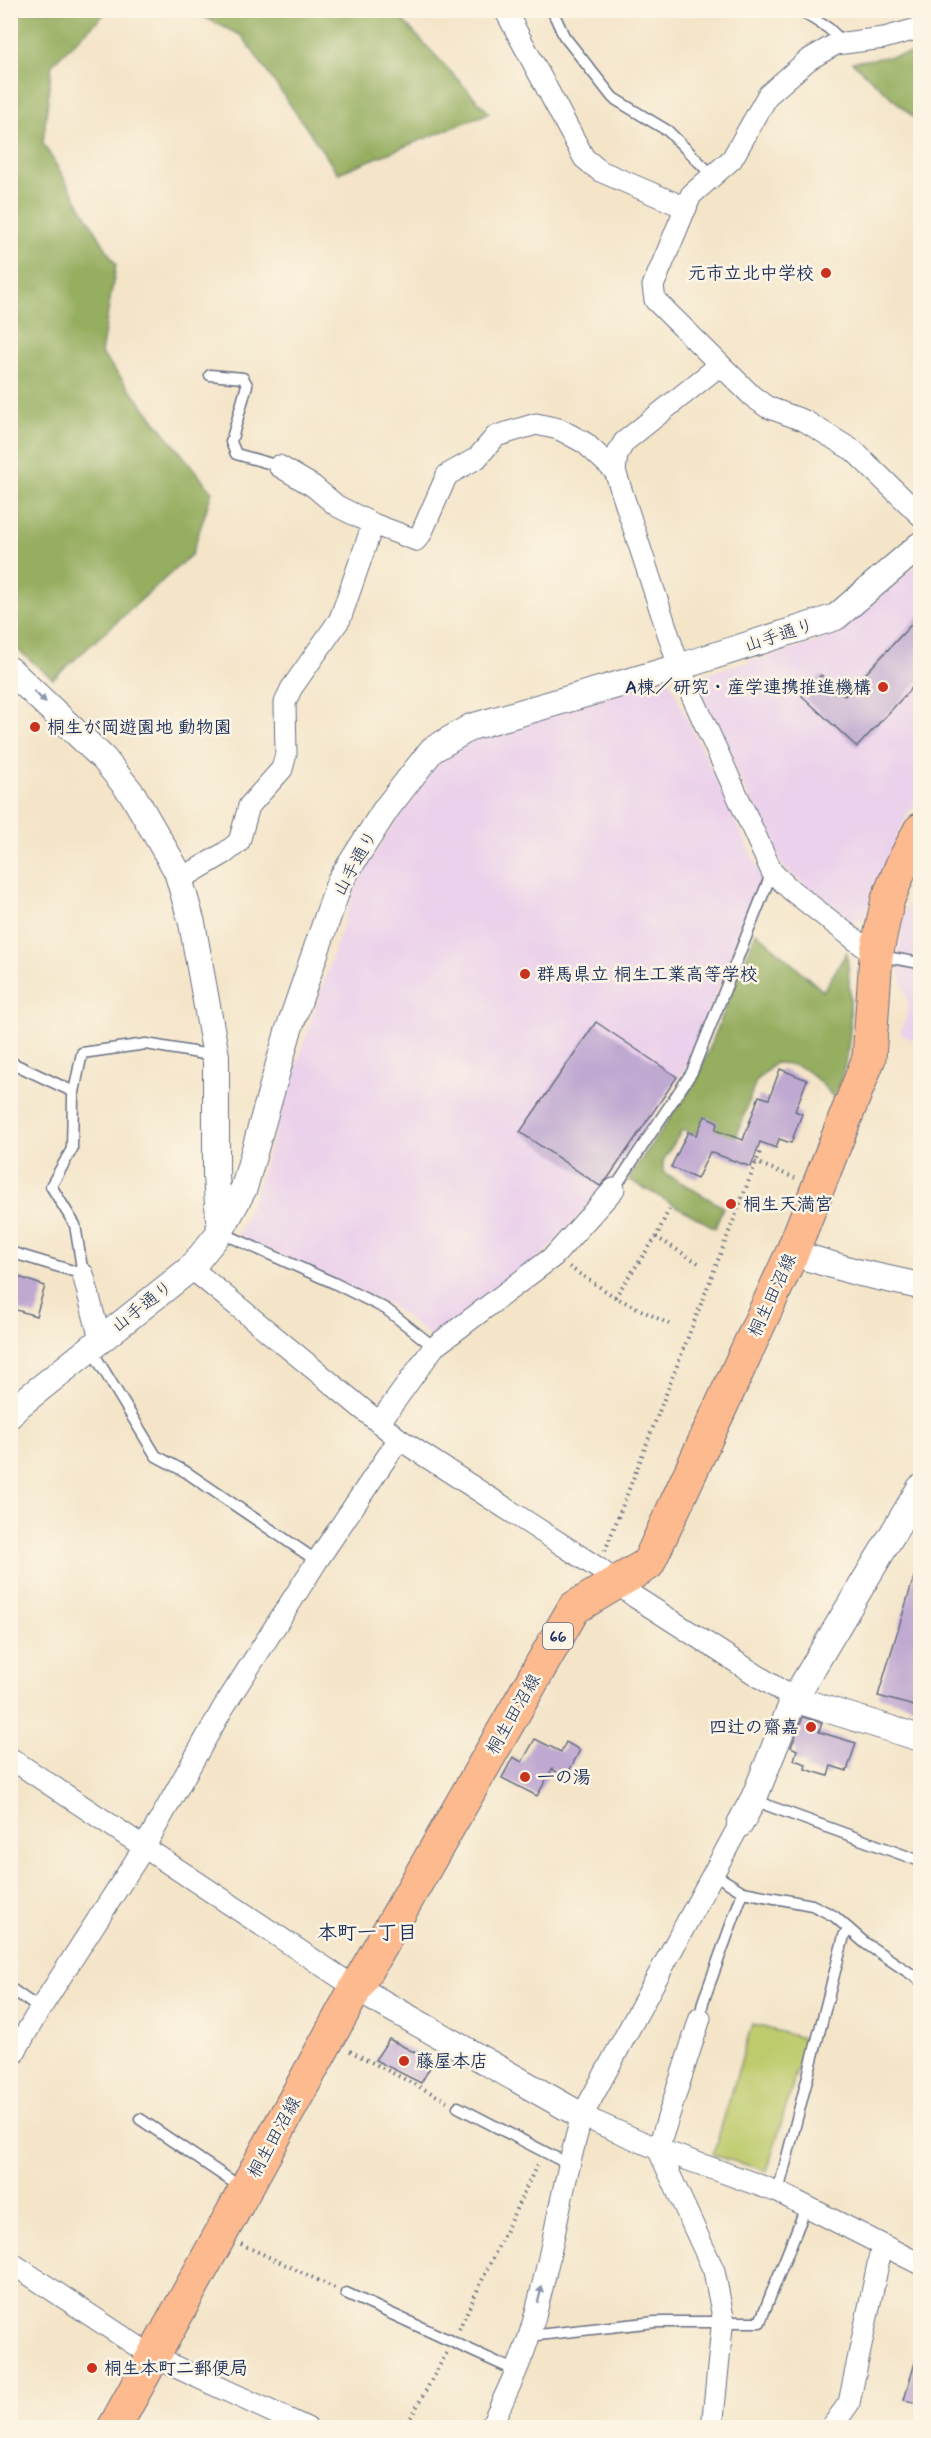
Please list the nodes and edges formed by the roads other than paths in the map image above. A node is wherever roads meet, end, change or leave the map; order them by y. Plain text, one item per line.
1 (505, 10) edge
2 (552, 10) edge
3 (799, 10) edge
4 (921, 28) edge
5 (844, 43) junction
6 (712, 176) junction
7 (686, 208) junction
8 (720, 365) junction
9 (210, 375) dead end
10 (279, 466) joint
11 (615, 471) junction
12 (921, 515) edge
13 (373, 524) junction
14 (921, 544) edge
15 (679, 667) junction
16 (10, 670) edge
17 (921, 830) edge
18 (772, 872) junction
19 (179, 880) junction
20 (876, 956) junction
21 (919, 965) edge
22 (216, 1056) junction
23 (10, 1062) edge
24 (74, 1092) junction
25 (614, 1189) joint
26 (220, 1232) junction
27 (10, 1252) edge
28 (792, 1253) junction
29 (191, 1268) junction
30 (83, 1274) junction
31 (921, 1286) edge
32 (95, 1343) junction
33 (434, 1347) junction
34 (10, 1416) edge
35 (379, 1423) junction
36 (399, 1439) junction
37 (921, 1488) edge
38 (317, 1561) junction
39 (608, 1575) junction
40 (794, 1699) junction
41 (921, 1738) edge
42 (10, 1758) edge
43 (754, 1798) junction
44 (740, 1824) joint
45 (145, 1846) junction
46 (921, 1861) edge
47 (714, 1874) junction
48 (743, 1892) junction
49 (849, 1929) junction
50 (921, 1980) edge
51 (10, 1988) edge
52 (356, 1988) junction
53 (40, 2009) junction
54 (700, 2018) joint
55 (10, 2060) edge
56 (458, 2107) road end
57 (582, 2116) junction
58 (140, 2119) dead end
59 (658, 2149) junction
60 (568, 2164) junction
61 (244, 2190) junction
62 (778, 2192) junction
63 (807, 2207) junction
64 (882, 2245) junction
65 (10, 2262) edge
66 (921, 2264) edge
67 (346, 2293) road end
68 (722, 2322) junction
69 (529, 2336) junction
70 (152, 2356) junction
71 (516, 2371) junction
72 (114, 2427) edge
73 (308, 2427) edge
74 (490, 2427) edge
75 (712, 2427) edge
76 (831, 2427) edge

1 - 7 street
2 - 6 lane
3 - 5 lane
4 - 5 street
5 - 6 street
6 - 7 street
7 - 8 street
8 - 11 street
8 - 12 street
9 - 10 lane
10 - 13 street
11 - 13 street
11 - 15 street
13 - 19 street
14 - 15 street, 山手通り
15 - 18 street
15 - 26 street, 山手通り
16 -> 19 street
17 - 20 main road, 桐生田沼線 / 66
18 - 20 street
18 - 25 lane
19 - 22 street
20 - 21 lane
20 - 28 main road, 桐生田沼線 / 66
22 - 24 lane
22 - 26 street
23 - 24 lane
24 - 30 lane
25 - 33 street
26 - 29 street, 山手通り
26 - 33 lane
27 - 30 lane
28 - 31 street
28 - 39 main road, 桐生田沼線 / 66
29 - 32 street, 山手通り
29 - 35 street
30 - 32 street
32 - 34 street, 山手通り
32 - 38 lane
33 - 35 street
35 - 36 street
36 - 38 street
36 - 39 street
37 - 40 street
38 - 45 street
39 - 40 street
39 - 52 main road, 桐生田沼線 / 66
40 - 41 street
40 - 43 street
42 - 45 street
43 - 44 street
43 - 46 lane
44 - 47 street
45 - 52 street
45 - 53 street
47 - 48 lane
47 - 57 street
48 - 49 lane
48 - 54 lane
49 - 50 lane
49 - 62 lane
51 - 53 lane
52 - 57 street
52 - 61 main road, 桐生田沼線 / 66
53 - 55 street
54 - 59 street
56 - 60 lane
57 - 59 street
57 - 60 street
58 - 61 lane
59 - 62 street
59 - 68 street
69 -> 60 street
61 - 70 main road, 桐生田沼線 / 66
62 - 63 street
63 - 64 street
63 - 68 lane
64 - 66 street
64 - 76 street
65 - 70 street
67 - 71 lane
68 - 69 lane
68 - 75 street
69 - 71 street
70 - 72 main road, 桐生田沼線 / 66
70 - 73 street
71 - 74 street

